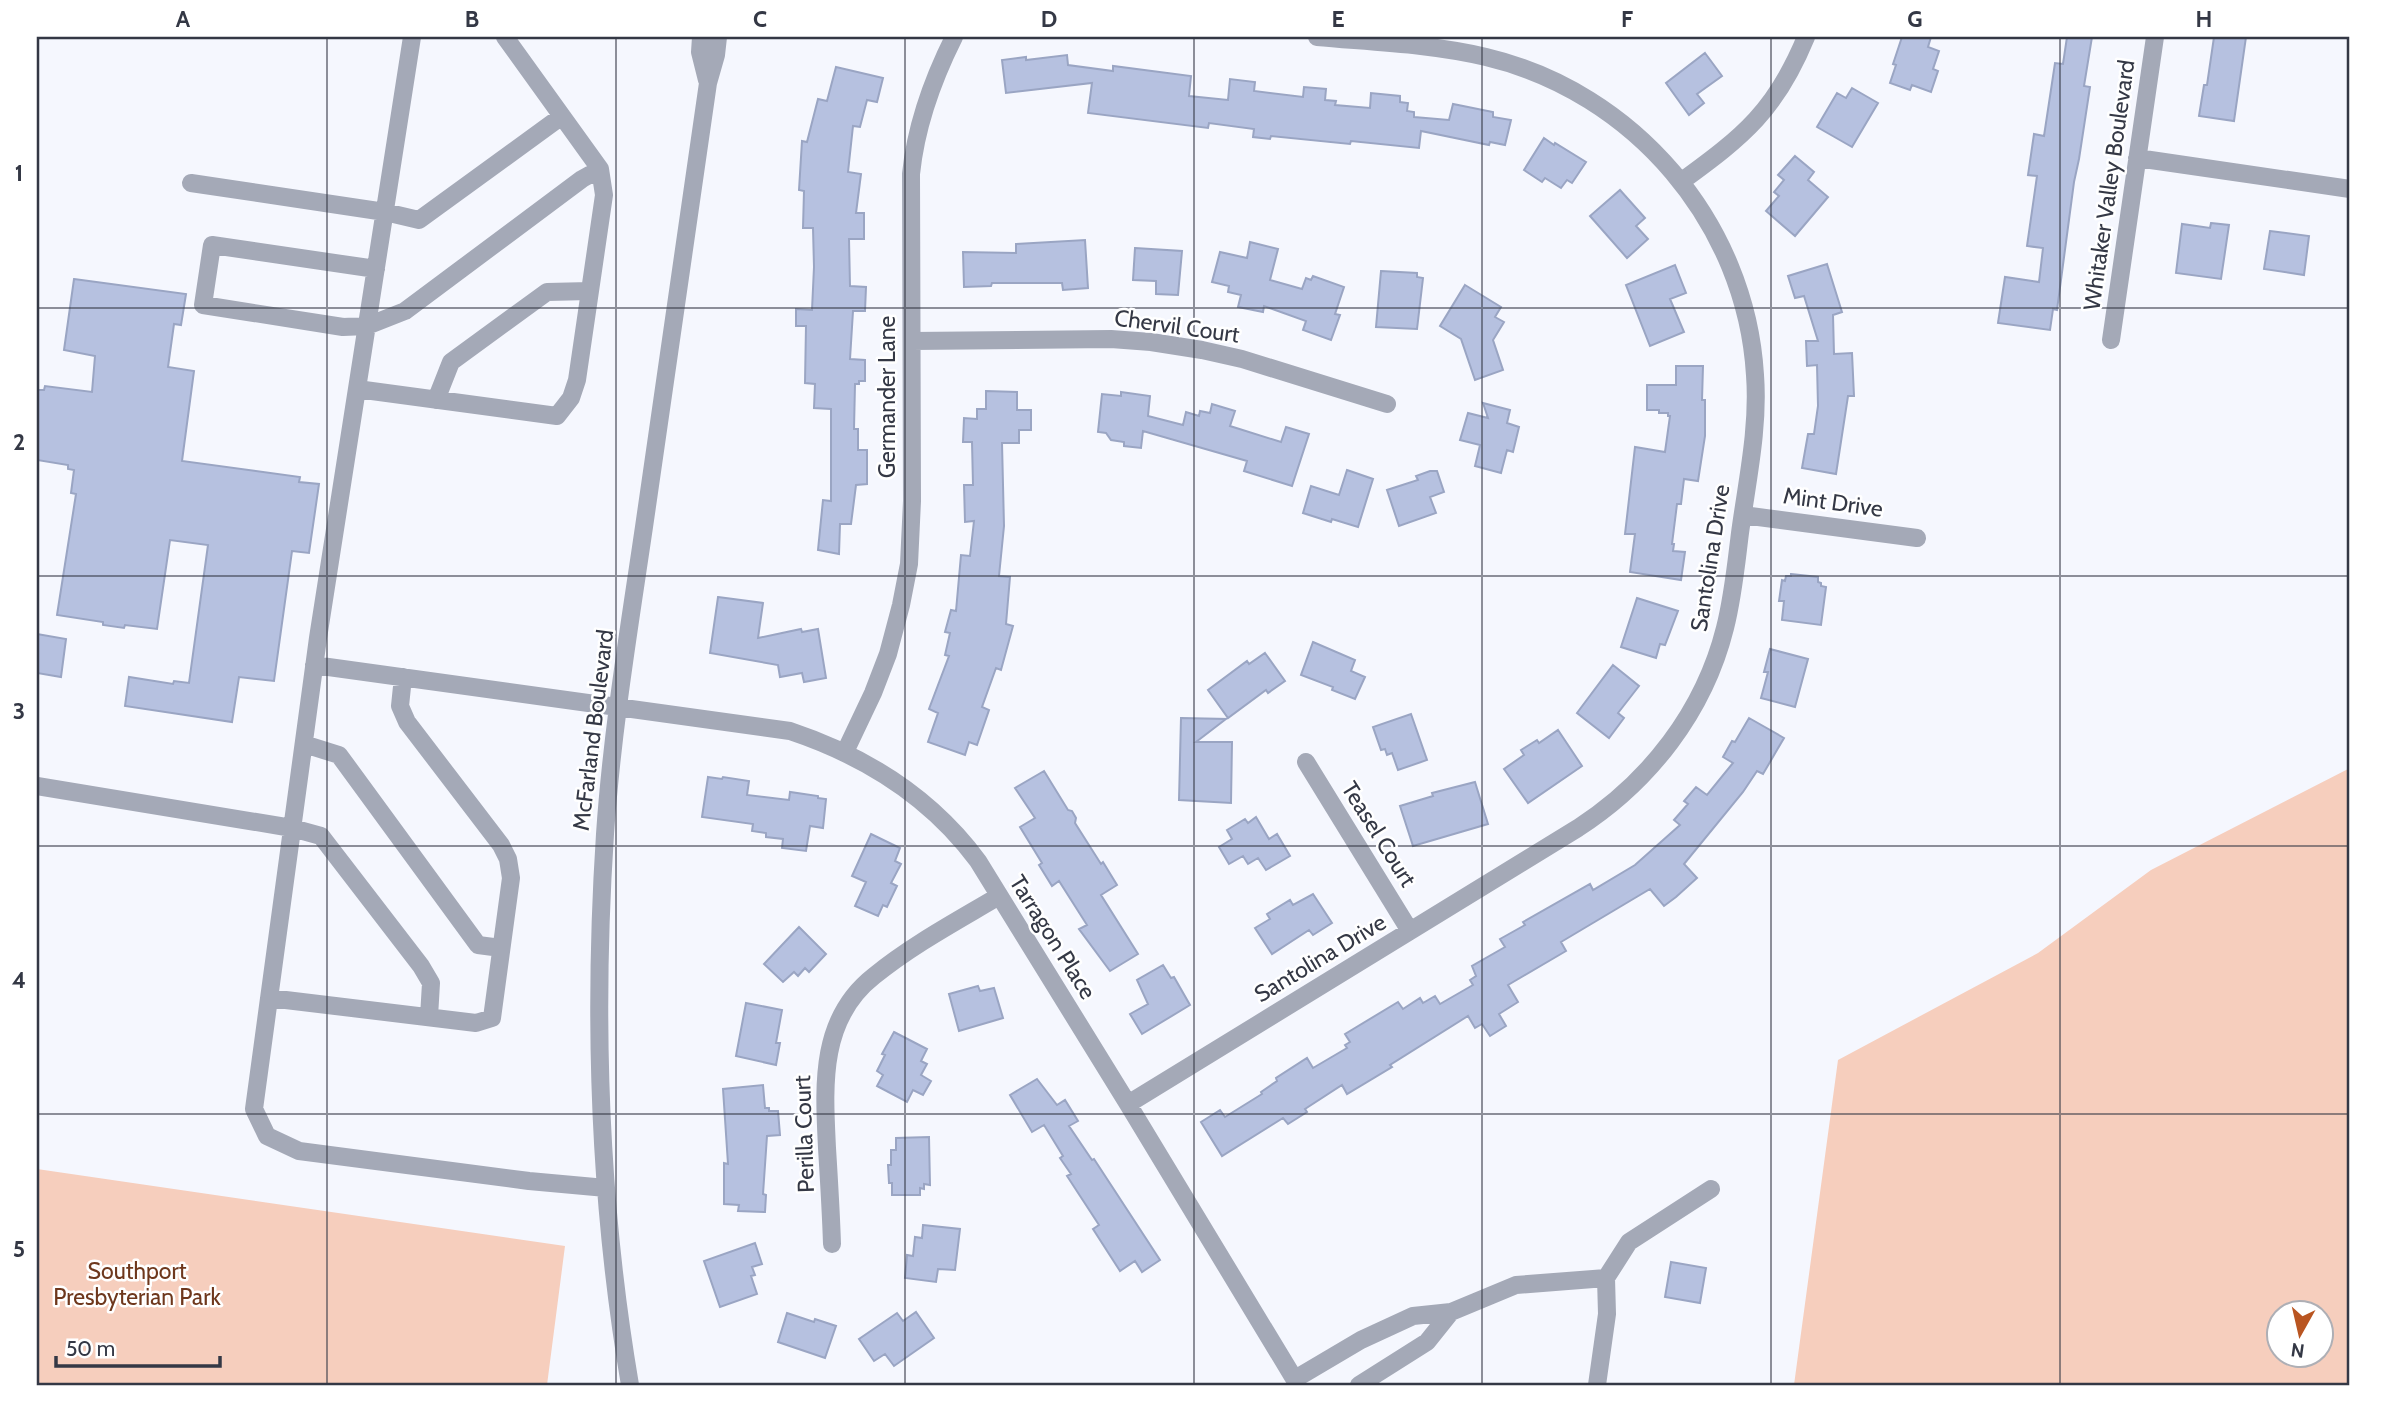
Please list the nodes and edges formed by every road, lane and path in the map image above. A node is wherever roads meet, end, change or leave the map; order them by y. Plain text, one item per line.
1 (412, 37) edge
2 (505, 37) edge
3 (701, 37) edge
4 (718, 37) edge
5 (954, 37) edge
6 (1318, 37) edge
7 (1806, 37) edge
8 (2155, 37) edge
9 (1455, 43) edge
10 (708, 83) junction
11 (562, 116) junction
12 (2137, 158) junction
13 (600, 169) junction
14 (1682, 181) junction
15 (191, 183) dead end
16 (2350, 189) edge
17 (385, 212) junction
18 (376, 269) junction
19 (590, 291) junction
20 (367, 326) junction
21 (2111, 340) dead end
22 (912, 341) junction
23 (357, 389) junction
24 (436, 400) junction
25 (1387, 404) dead end
26 (1743, 515) junction
27 (1916, 538) dead end
28 (314, 665) junction
29 (403, 677) junction
30 (618, 706) junction
31 (304, 744) junction
32 (845, 752) junction
33 (1306, 762) dead end
34 (37, 786) edge
35 (292, 828) junction
36 (999, 895) junction
37 (1410, 931) junction
38 (502, 948) junction
39 (269, 998) junction
40 (429, 1017) junction
41 (1128, 1104) junction
42 (606, 1188) junction
43 (1711, 1189) dead end
44 (832, 1244) dead end
45 (1606, 1278) junction
46 (1451, 1312) junction
47 (1297, 1382) edge
48 (630, 1385) edge
49 (1359, 1385) edge
50 (1597, 1385) edge

1 - 17 street
2 - 11 street
3 - 10 street, McFarland Boulevard
4 - 10 street, McFarland Boulevard
5 - 22 street, Germander Lane
6 - 9 street, Santolina Drive
7 - 14 street
8 - 12 street, Whitaker Valley Boulevard
9 - 14 street, Santolina Drive
10 - 30 street, McFarland Boulevard
11 - 13 street
11 - 17 street
12 - 16 street
12 - 21 street, Whitaker Valley Boulevard
13 - 19 street
13 - 20 street
14 - 26 street, Santolina Drive
15 - 17 street
17 - 18 street
18 - 20 street
18 - 20 street
19 - 24 street
19 - 24 street
20 - 23 street
22 - 25 street, Chervil Court
22 - 32 street, Germander Lane
23 - 24 street
23 - 28 street
26 - 27 street, Mint Drive
26 - 37 street, Santolina Drive
28 - 29 street, Tarragon Place
28 - 31 street
29 - 30 street, Tarragon Place
29 - 38 street
30 - 32 street, Tarragon Place
30 - 42 street, McFarland Boulevard
31 - 35 street
31 - 38 street
32 - 36 street, Tarragon Place
33 - 37 street, Teasel Court
34 - 35 street
35 - 39 street
35 - 40 street
36 - 41 street, Tarragon Place
36 - 44 street, Perilla Court
37 - 41 street, Santolina Drive
38 - 40 street
39 - 40 street
39 - 42 street
41 - 47 street, Tarragon Place
42 - 48 street, McFarland Boulevard
43 - 45 street
45 - 46 street
45 - 50 street
46 - 47 street
46 - 49 street

